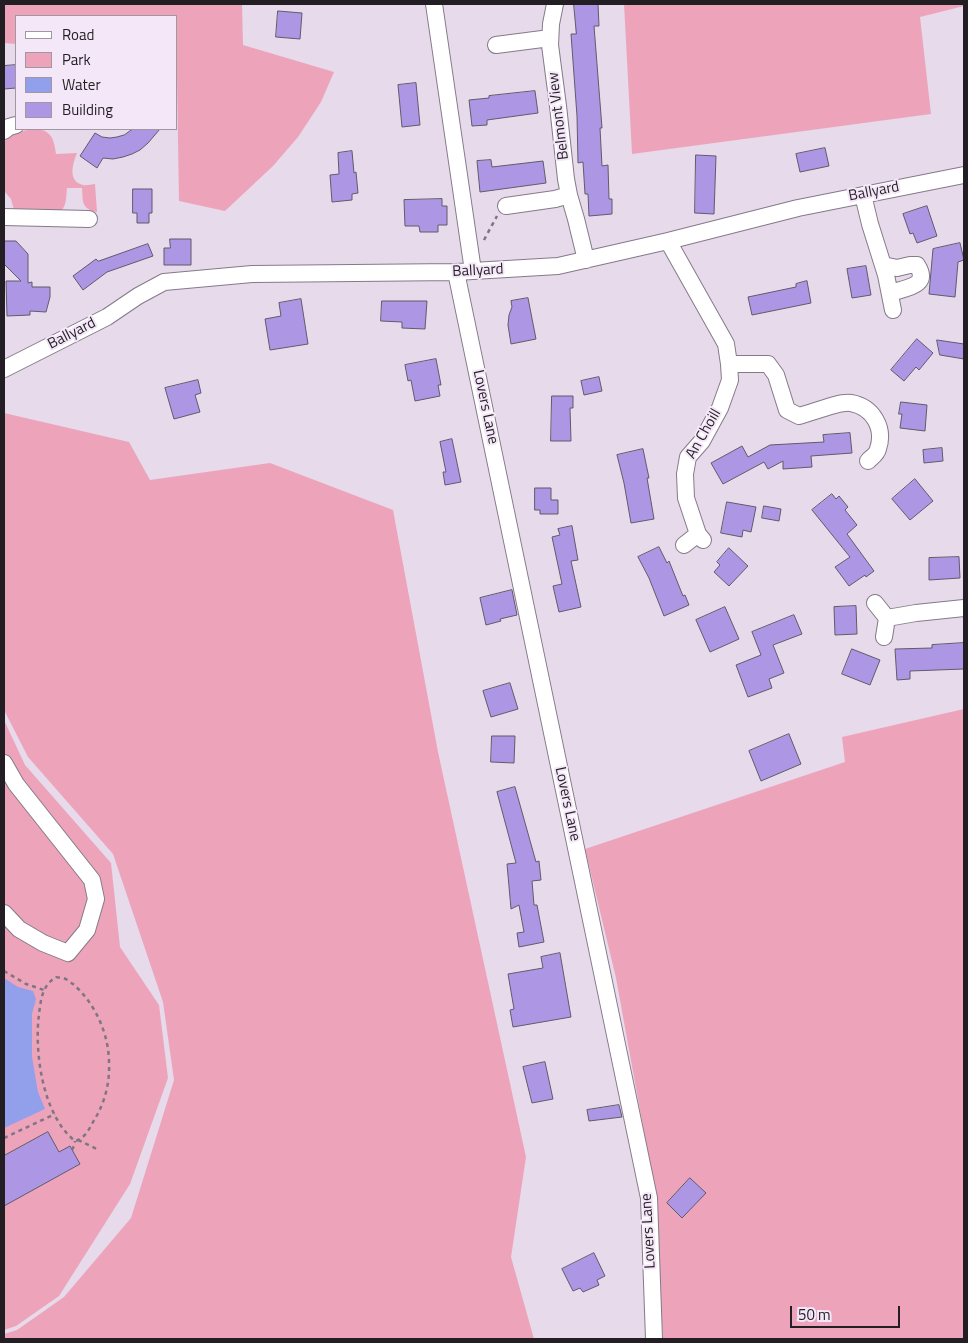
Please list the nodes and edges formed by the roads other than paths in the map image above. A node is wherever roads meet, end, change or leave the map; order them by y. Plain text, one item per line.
1 (434, 4) edge
2 (555, 4) edge
3 (550, 38) junction
4 (496, 46) dead end
5 (15, 125) edge
6 (4, 131) edge
7 (964, 175) edge
8 (569, 195) junction
9 (863, 195) junction
10 (506, 206) dead end
11 (4, 217) edge
12 (89, 219) dead end
13 (668, 241) junction
14 (586, 260) junction
15 (883, 265) junction
16 (464, 272) junction
17 (890, 292) junction
18 (893, 310) dead end
19 (729, 364) junction
20 (4, 369) edge
21 (868, 460) dead end
22 (684, 545) dead end
23 (875, 602) dead end
24 (964, 608) edge
25 (887, 618) junction
26 (884, 637) dead end
27 (4, 763) edge
28 (4, 913) edge
29 (654, 1339) edge

1 - 16 street, Lovers Lane
2 - 3 street, Belmont View
3 - 4 street
3 - 8 street, Belmont View
5 - 6 street
7 - 9 street, Ballyard
8 - 10 street
8 - 14 street, Belmont View
9 - 13 street, Ballyard
9 - 15 street
11 - 12 street
13 - 14 street, Ballyard
13 - 19 street, An Choill
14 - 16 street, Ballyard
15 - 17 street
15 - 17 street
16 - 20 street, Ballyard
16 - 29 street, Lovers Lane
17 - 18 street
19 - 21 street
19 - 22 street, An Choill
23 - 25 street
24 - 25 street
25 - 26 street
27 - 28 street

